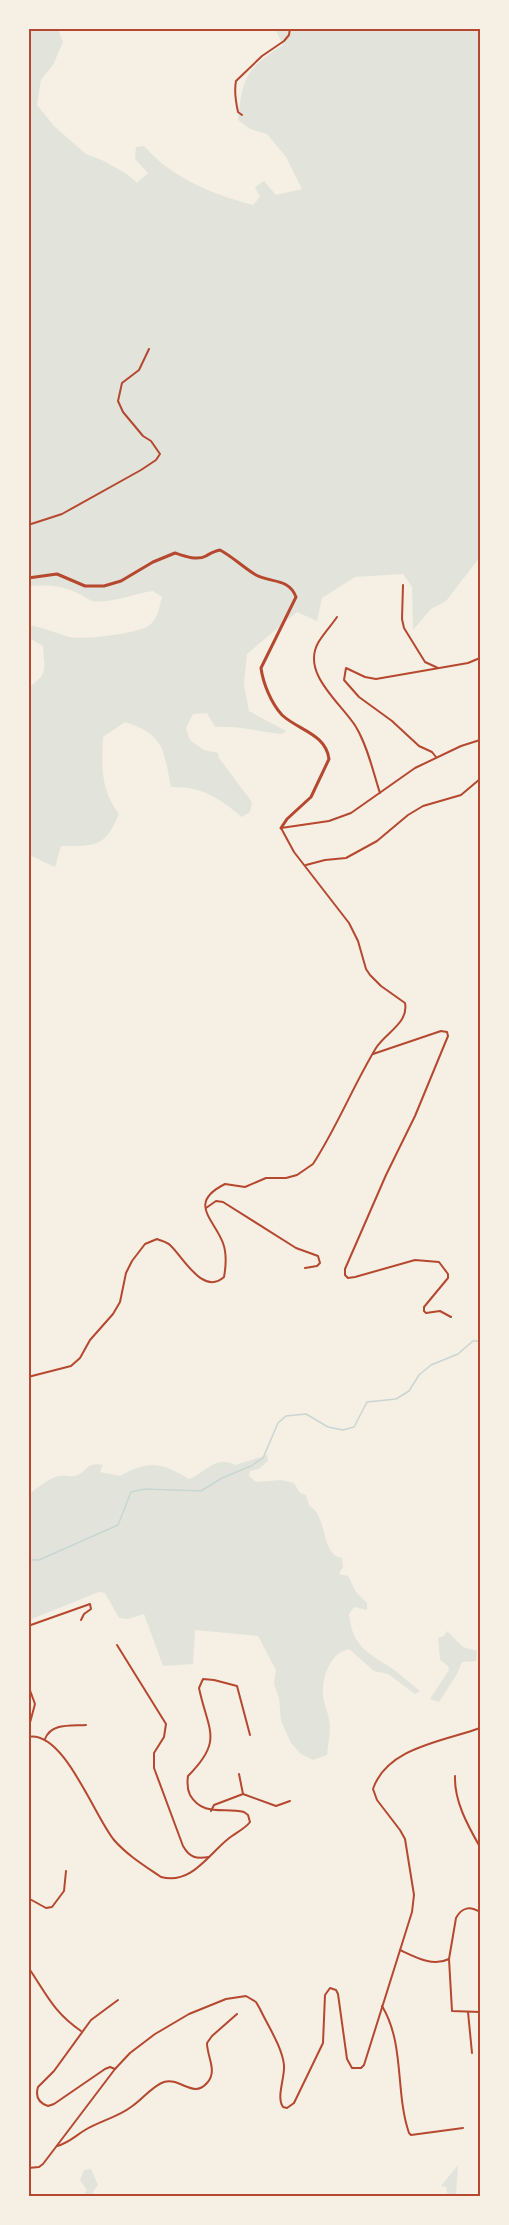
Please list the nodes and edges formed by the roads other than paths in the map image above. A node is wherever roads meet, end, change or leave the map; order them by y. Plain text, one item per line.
1 (290, 28) edge
2 (242, 116) dead end
3 (149, 349) dead end
4 (28, 525) edge
5 (28, 578) edge
6 (403, 585) dead end
7 (337, 617) dead end
8 (480, 658) edge
9 (438, 668) junction
10 (480, 740) edge
11 (436, 757) junction
12 (480, 779) edge
13 (380, 793) junction
14 (281, 828) junction
15 (306, 865) junction
16 (373, 1054) junction
17 (206, 1208) junction
18 (305, 1268) dead end
19 (451, 1317) dead end
20 (28, 1377) edge
21 (81, 1620) dead end
22 (28, 1626) edge
23 (117, 1645) dead end
24 (28, 1685) edge
25 (86, 1725) dead end
26 (480, 1728) edge
27 (28, 1730) edge
28 (250, 1735) dead end
29 (28, 1737) edge
30 (45, 1739) junction
31 (238, 1774) dead end
32 (455, 1776) dead end
33 (243, 1794) junction
34 (290, 1801) dead end
35 (211, 1811) junction
36 (480, 1847) edge
37 (209, 1857) junction
38 (66, 1871) dead end
39 (28, 1898) edge
40 (480, 1912) edge
41 (400, 1950) junction
42 (449, 1959) junction
43 (28, 1967) edge
44 (118, 2000) dead end
45 (382, 2006) junction
46 (468, 2012) junction
47 (480, 2012) edge
48 (237, 2014) dead end
49 (82, 2031) junction
50 (472, 2053) dead end
51 (115, 2069) junction
52 (464, 2128) dead end
53 (57, 2146) junction
54 (28, 2168) edge

1 - 2 street
3 - 4 street
5 - 14 street
6 - 9 street
7 - 13 street
8 - 9 street
9 - 11 street
10 - 11 street
11 - 13 street
12 - 15 street
13 - 14 street
14 - 15 street
15 - 16 street
16 - 17 street
16 - 19 street
17 - 18 street
17 - 20 street
21 - 22 street
23 - 37 street
24 - 27 street
25 - 30 street
26 - 41 street
28 - 35 street
29 - 30 street
30 - 37 street
31 - 33 street
32 - 36 street
33 - 34 street
33 - 35 street
35 - 37 street
38 - 39 street
40 - 42 street
41 - 42 street
41 - 45 street
42 - 46 street
43 - 49 street
44 - 49 street
45 - 51 street
45 - 52 street
46 - 47 street
46 - 50 street
48 - 53 street
49 - 51 street
51 - 53 street
53 - 54 street

